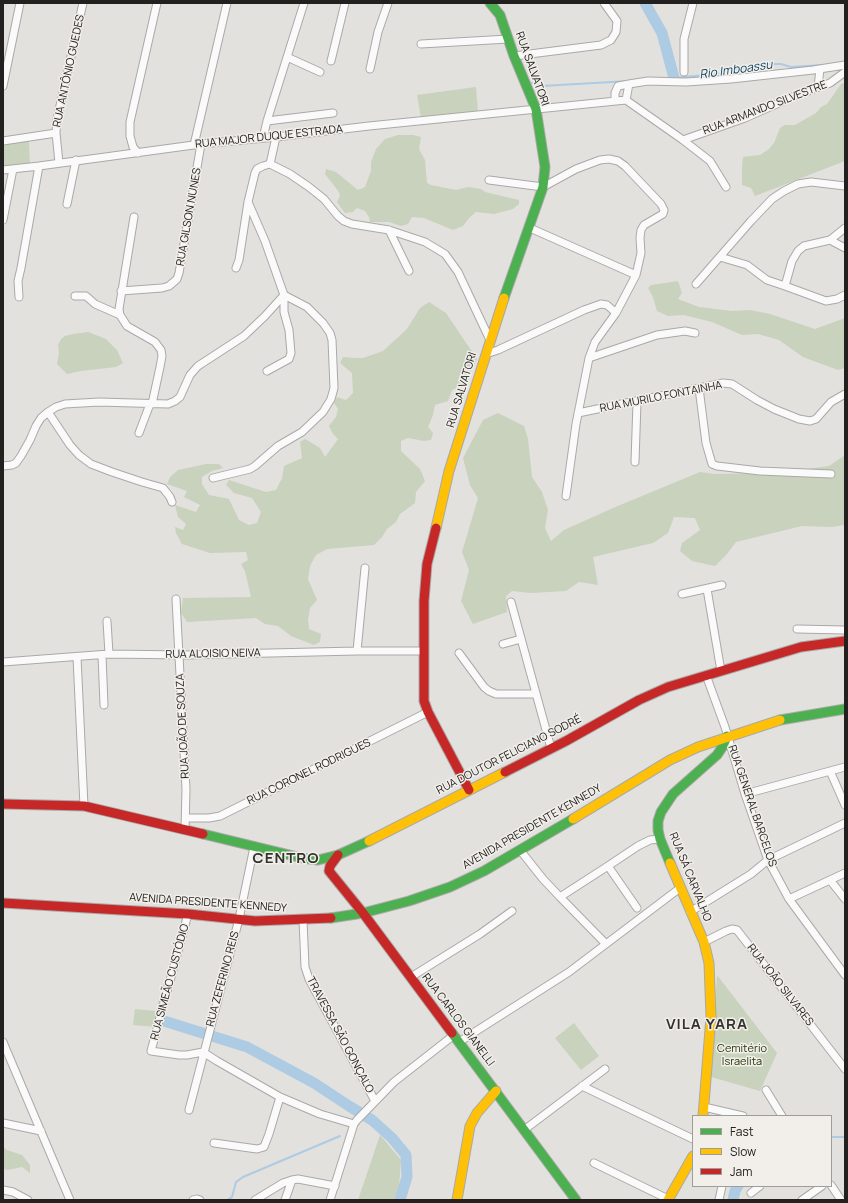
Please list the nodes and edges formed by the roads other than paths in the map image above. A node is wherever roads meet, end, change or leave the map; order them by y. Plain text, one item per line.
1 (20, 3) edge
2 (83, 3) edge
3 (157, 3) edge
4 (227, 3) edge
5 (304, 3) edge
6 (345, 3) edge
7 (388, 3) edge
8 (490, 3) edge
9 (604, 3) edge
10 (693, 3) edge
11 (508, 39) junction
12 (421, 44) dead end
13 (514, 56) junction
14 (287, 57) junction
15 (331, 60) dead end
16 (845, 65) edge
17 (370, 69) dead end
18 (820, 69) junction
19 (320, 72) dead end
20 (684, 72) dead end
21 (845, 72) edge
22 (629, 84) junction
23 (3, 86) edge
24 (818, 88) junction
25 (615, 100) junction
26 (626, 100) junction
27 (536, 109) junction
28 (333, 113) dead end
29 (267, 121) junction
30 (56, 134) junction
31 (276, 137) junction
32 (263, 138) junction
33 (683, 140) junction
34 (3, 141) edge
35 (201, 144) junction
36 (194, 145) junction
37 (138, 153) junction
38 (76, 160) junction
39 (59, 163) junction
40 (270, 164) junction
41 (39, 166) junction
42 (13, 169) junction
43 (3, 170) edge
44 (489, 180) dead end
45 (845, 186) edge
46 (543, 187) junction
47 (726, 187) dead end
48 (248, 202) junction
49 (66, 204) dead end
50 (134, 216) dead end
51 (3, 220) edge
52 (530, 228) junction
53 (845, 228) edge
54 (389, 230) junction
55 (830, 240) junction
56 (845, 248) edge
57 (720, 257) junction
58 (236, 268) dead end
59 (409, 271) dead end
60 (636, 275) junction
61 (696, 284) dead end
62 (785, 286) junction
63 (121, 291) junction
64 (284, 295) junction
65 (845, 295) edge
66 (75, 296) dead end
67 (19, 298) dead end
68 (616, 313) junction
69 (120, 315) junction
70 (695, 333) dead end
71 (490, 340) junction
72 (486, 354) junction
73 (589, 358) junction
74 (267, 372) dead end
75 (699, 388) junction
76 (845, 394) edge
77 (636, 402) junction
78 (151, 404) junction
79 (48, 412) junction
80 (578, 413) junction
81 (139, 433) dead end
82 (634, 462) dead end
83 (3, 466) edge
84 (831, 474) dead end
85 (213, 478) dead end
86 (566, 496) dead end
87 (172, 502) dead end
88 (365, 568) dead end
89 (722, 585) dead end
90 (707, 589) junction
91 (682, 594) dead end
92 (176, 599) dead end
93 (511, 602) dead end
94 (107, 620) dead end
95 (798, 629) dead end
96 (845, 630) edge
97 (521, 639) junction
98 (845, 641) edge
99 (503, 644) dead end
100 (357, 651) junction
101 (423, 651) junction
102 (459, 653) dead end
103 (106, 654) junction
104 (179, 655) junction
105 (77, 657) junction
106 (3, 662) edge
107 (721, 671) junction
108 (706, 675) junction
109 (536, 694) junction
110 (104, 705) dead end
111 (845, 709) edge
112 (428, 712) junction
113 (727, 736) junction
114 (551, 748) junction
115 (845, 767) edge
116 (830, 771) junction
117 (469, 790) junction
118 (745, 794) junction
119 (3, 804) edge
120 (845, 805) edge
121 (84, 806) junction
122 (186, 818) junction
123 (845, 823) edge
124 (184, 830) junction
125 (660, 839) junction
126 (254, 847) junction
127 (520, 850) junction
128 (338, 855) junction
129 (768, 860) junction
130 (608, 866) junction
131 (845, 873) edge
132 (830, 880) junction
133 (680, 888) junction
134 (560, 897) junction
135 (789, 899) junction
136 (845, 899) edge
137 (4, 904) edge
138 (637, 908) dead end
139 (512, 911) dead end
140 (690, 912) junction
141 (363, 913) junction
142 (188, 914) junction
143 (239, 919) junction
144 (303, 920) junction
145 (704, 942) junction
146 (606, 944) junction
147 (845, 974) edge
148 (411, 977) junction
149 (457, 1039) junction
150 (3, 1042) edge
151 (203, 1052) junction
152 (605, 1069) dead end
153 (845, 1069) edge
154 (582, 1086) junction
155 (766, 1090) dead end
156 (496, 1091) junction
157 (280, 1097) junction
158 (373, 1104) junction
159 (189, 1110) dead end
160 (703, 1111) edge
161 (734, 1115) edge
162 (781, 1115) edge
163 (356, 1122) junction
164 (3, 1123) edge
165 (524, 1130) junction
166 (40, 1131) junction
167 (692, 1139) edge
168 (214, 1143) dead end
169 (692, 1158) edge
170 (594, 1163) dead end
171 (292, 1180) junction
172 (335, 1186) junction
173 (832, 1186) edge
174 (722, 1187) edge
175 (759, 1187) edge
176 (821, 1187) edge
177 (3, 1190) edge
178 (751, 1193) dead end
179 (28, 1200) edge
180 (70, 1200) edge
181 (193, 1200) edge
182 (200, 1200) edge
183 (256, 1200) edge
184 (285, 1200) edge
185 (330, 1200) edge
186 (457, 1200) edge
187 (576, 1200) edge
188 (668, 1200) edge
189 (718, 1200) edge
190 (802, 1200) edge
191 (841, 1200) edge

1 - 23 street
2 - 30 street, RUA ANTÔNIO GUEDES
3 - 37 street
4 - 36 street
5 - 14 street
6 - 15 street
7 - 17 street
8 - 11 main road, RUA SALVATORI
9 - 13 street
10 - 20 street
11 - 12 street
11 - 13 main road, RUA SALVATORI
13 - 27 main road, RUA SALVATORI
14 - 19 street
14 - 29 street
16 - 18 street
18 - 22 street
18 - 24 street
21 - 24 street, RUA ARMANDO SILVESTRE
22 - 25 street
22 - 26 street
24 - 33 street, RUA ARMANDO SILVESTRE
25 - 26 street, RUA MAJOR DUQUE ESTRADA
25 - 27 street, RUA MAJOR DUQUE ESTRADA
26 - 33 street
27 - 31 street, RUA MAJOR DUQUE ESTRADA
27 - 46 main road, RUA SALVATORI
28 - 29 street
29 - 32 street
30 - 34 street
30 - 39 street, RUA ANTÔNIO GUEDES
31 - 32 street, RUA MAJOR DUQUE ESTRADA
31 - 40 street
32 - 35 street, RUA MAJOR DUQUE ESTRADA
33 - 47 street
35 - 36 street, RUA MAJOR DUQUE ESTRADA
35 - 63 street, RUA GILSON NUNES
36 - 37 street, RUA MAJOR DUQUE ESTRADA
37 - 38 street, RUA MAJOR DUQUE ESTRADA
38 - 39 street, RUA MAJOR DUQUE ESTRADA
38 - 49 street
39 - 41 street, RUA MAJOR DUQUE ESTRADA
40 - 48 street
40 - 54 street
41 - 42 street, RUA MAJOR DUQUE ESTRADA
41 - 67 street
42 - 43 street, RUA MAJOR DUQUE ESTRADA
42 - 51 street
44 - 46 street
45 - 57 street
46 - 52 main road, RUA SALVATORI
46 - 60 street
48 - 58 street
48 - 64 street
50 - 63 street
52 - 60 street
52 - 71 main road, RUA SALVATORI
53 - 55 street
54 - 59 street
54 - 71 street
55 - 56 street
55 - 62 street
57 - 61 street
57 - 62 street
60 - 68 street
62 - 65 street
63 - 69 street
64 - 74 street
64 - 78 street
64 - 85 street
66 - 69 street
68 - 72 street
68 - 73 street
69 - 78 street
70 - 73 street
71 - 72 main road, RUA SALVATORI
72 - 101 main road, RUA SALVATORI
73 - 80 street
75 - 76 street, RUA MURILO FONTAINHA
75 - 77 street, RUA MURILO FONTAINHA
75 - 84 street
77 - 80 street, RUA MURILO FONTAINHA
77 - 82 street
78 - 79 street
78 - 81 street
79 - 83 street
79 - 87 street
80 - 86 street
88 - 100 street
89 - 90 street
90 - 91 street
90 - 107 street
92 - 104 street, RUA JOÃO DE SOUZA
93 - 97 street
94 - 103 street
95 - 96 street
97 - 99 street
97 - 109 street
98 - 107 main road, RUA DOUTOR FELICIANO SODRÉ
100 - 101 street, RUA ALOISIO NEIVA
100 - 104 street, RUA ALOISIO NEIVA
101 - 112 main road, RUA SALVATORI
102 - 109 street
103 - 104 street, RUA ALOISIO NEIVA
103 - 105 street, RUA ALOISIO NEIVA
103 - 110 street
104 - 122 street, RUA JOÃO DE SOUZA
105 - 106 street, RUA ALOISIO NEIVA
105 - 121 street
107 - 108 main road, RUA DOUTOR FELICIANO SODRÉ
108 - 113 street
108 - 114 main road, RUA DOUTOR FELICIANO SODRÉ
109 - 114 street
111 - 113 main road, AVENIDA PRESIDENTE KENNEDY
112 - 117 main road, RUA SALVATORI
112 - 122 street, RUA CORONEL RODRIGUES
113 - 118 street, RUA GENERAL BARCELOS
113 - 125 main road, RUA SÁ CARVALHO
113 - 127 main road, AVENIDA PRESIDENTE KENNEDY
114 - 117 main road, RUA DOUTOR FELICIANO SODRÉ
115 - 116 street
116 - 118 street
116 - 120 street
117 - 128 main road, RUA DOUTOR FELICIANO SODRÉ
118 - 129 street, RUA GENERAL BARCELOS
119 - 121 main road, RUA DOUTOR FELICIANO SODRÉ
121 - 124 main road, RUA DOUTOR FELICIANO SODRÉ
122 - 124 street, RUA JOÃO DE SOUZA
123 - 129 street
124 - 126 main road, RUA DOUTOR FELICIANO SODRÉ
125 - 130 street
125 - 133 main road, RUA SÁ CARVALHO
126 - 128 main road, RUA DOUTOR FELICIANO SODRÉ
126 - 143 street, RUA ZEFERINO REIS
127 - 134 street
127 - 141 main road, AVENIDA PRESIDENTE KENNEDY
128 - 141 main road, RUA CARLOS GIANELLI
129 - 135 street, RUA GENERAL BARCELOS
129 - 140 street
130 - 134 street
130 - 138 street
131 - 132 street
132 - 135 street
132 - 136 street
133 - 140 main road, RUA SÁ CARVALHO
133 - 146 street
134 - 146 street
135 - 147 street, RUA GENERAL BARCELOS
137 - 142 main road, AVENIDA PRESIDENTE KENNEDY
139 - 148 street
140 - 145 main road, RUA SÁ CARVALHO
141 - 144 main road, AVENIDA PRESIDENTE KENNEDY
141 - 148 main road, RUA CARLOS GIANELLI
142 - 143 main road, AVENIDA PRESIDENTE KENNEDY
142 - 151 street, RUA SIMEÃO CUSTÓDIO
143 - 144 main road, AVENIDA PRESIDENTE KENNEDY
143 - 151 street, RUA ZEFERINO REIS
144 - 158 street, TRAVESSA SÃO GONÇALO
145 - 153 street, RUA JOÃO SILVARES
145 - 160 main road, RUA SÁ CARVALHO
146 - 149 street
148 - 149 main road, RUA CARLOS GIANELLI
149 - 156 main road, RUA CARLOS GIANELLI
149 - 158 street
150 - 166 street
151 - 157 street
151 - 159 street, RUA ZEFERINO REIS
152 - 154 street
154 - 165 street
154 - 167 street
155 - 162 street
156 - 165 main road, RUA CARLOS GIANELLI
156 - 186 main road
157 - 163 street
157 - 168 street
158 - 163 street
160 - 161 street
163 - 172 street
164 - 166 street
165 - 187 main road, RUA CARLOS GIANELLI
166 - 180 street
169 - 188 main road
170 - 188 street
171 - 172 street
171 - 183 street
171 - 184 street
172 - 185 street
173 - 191 street
174 - 189 street
175 - 178 street
176 - 190 street
177 - 179 street
181 - 182 street

